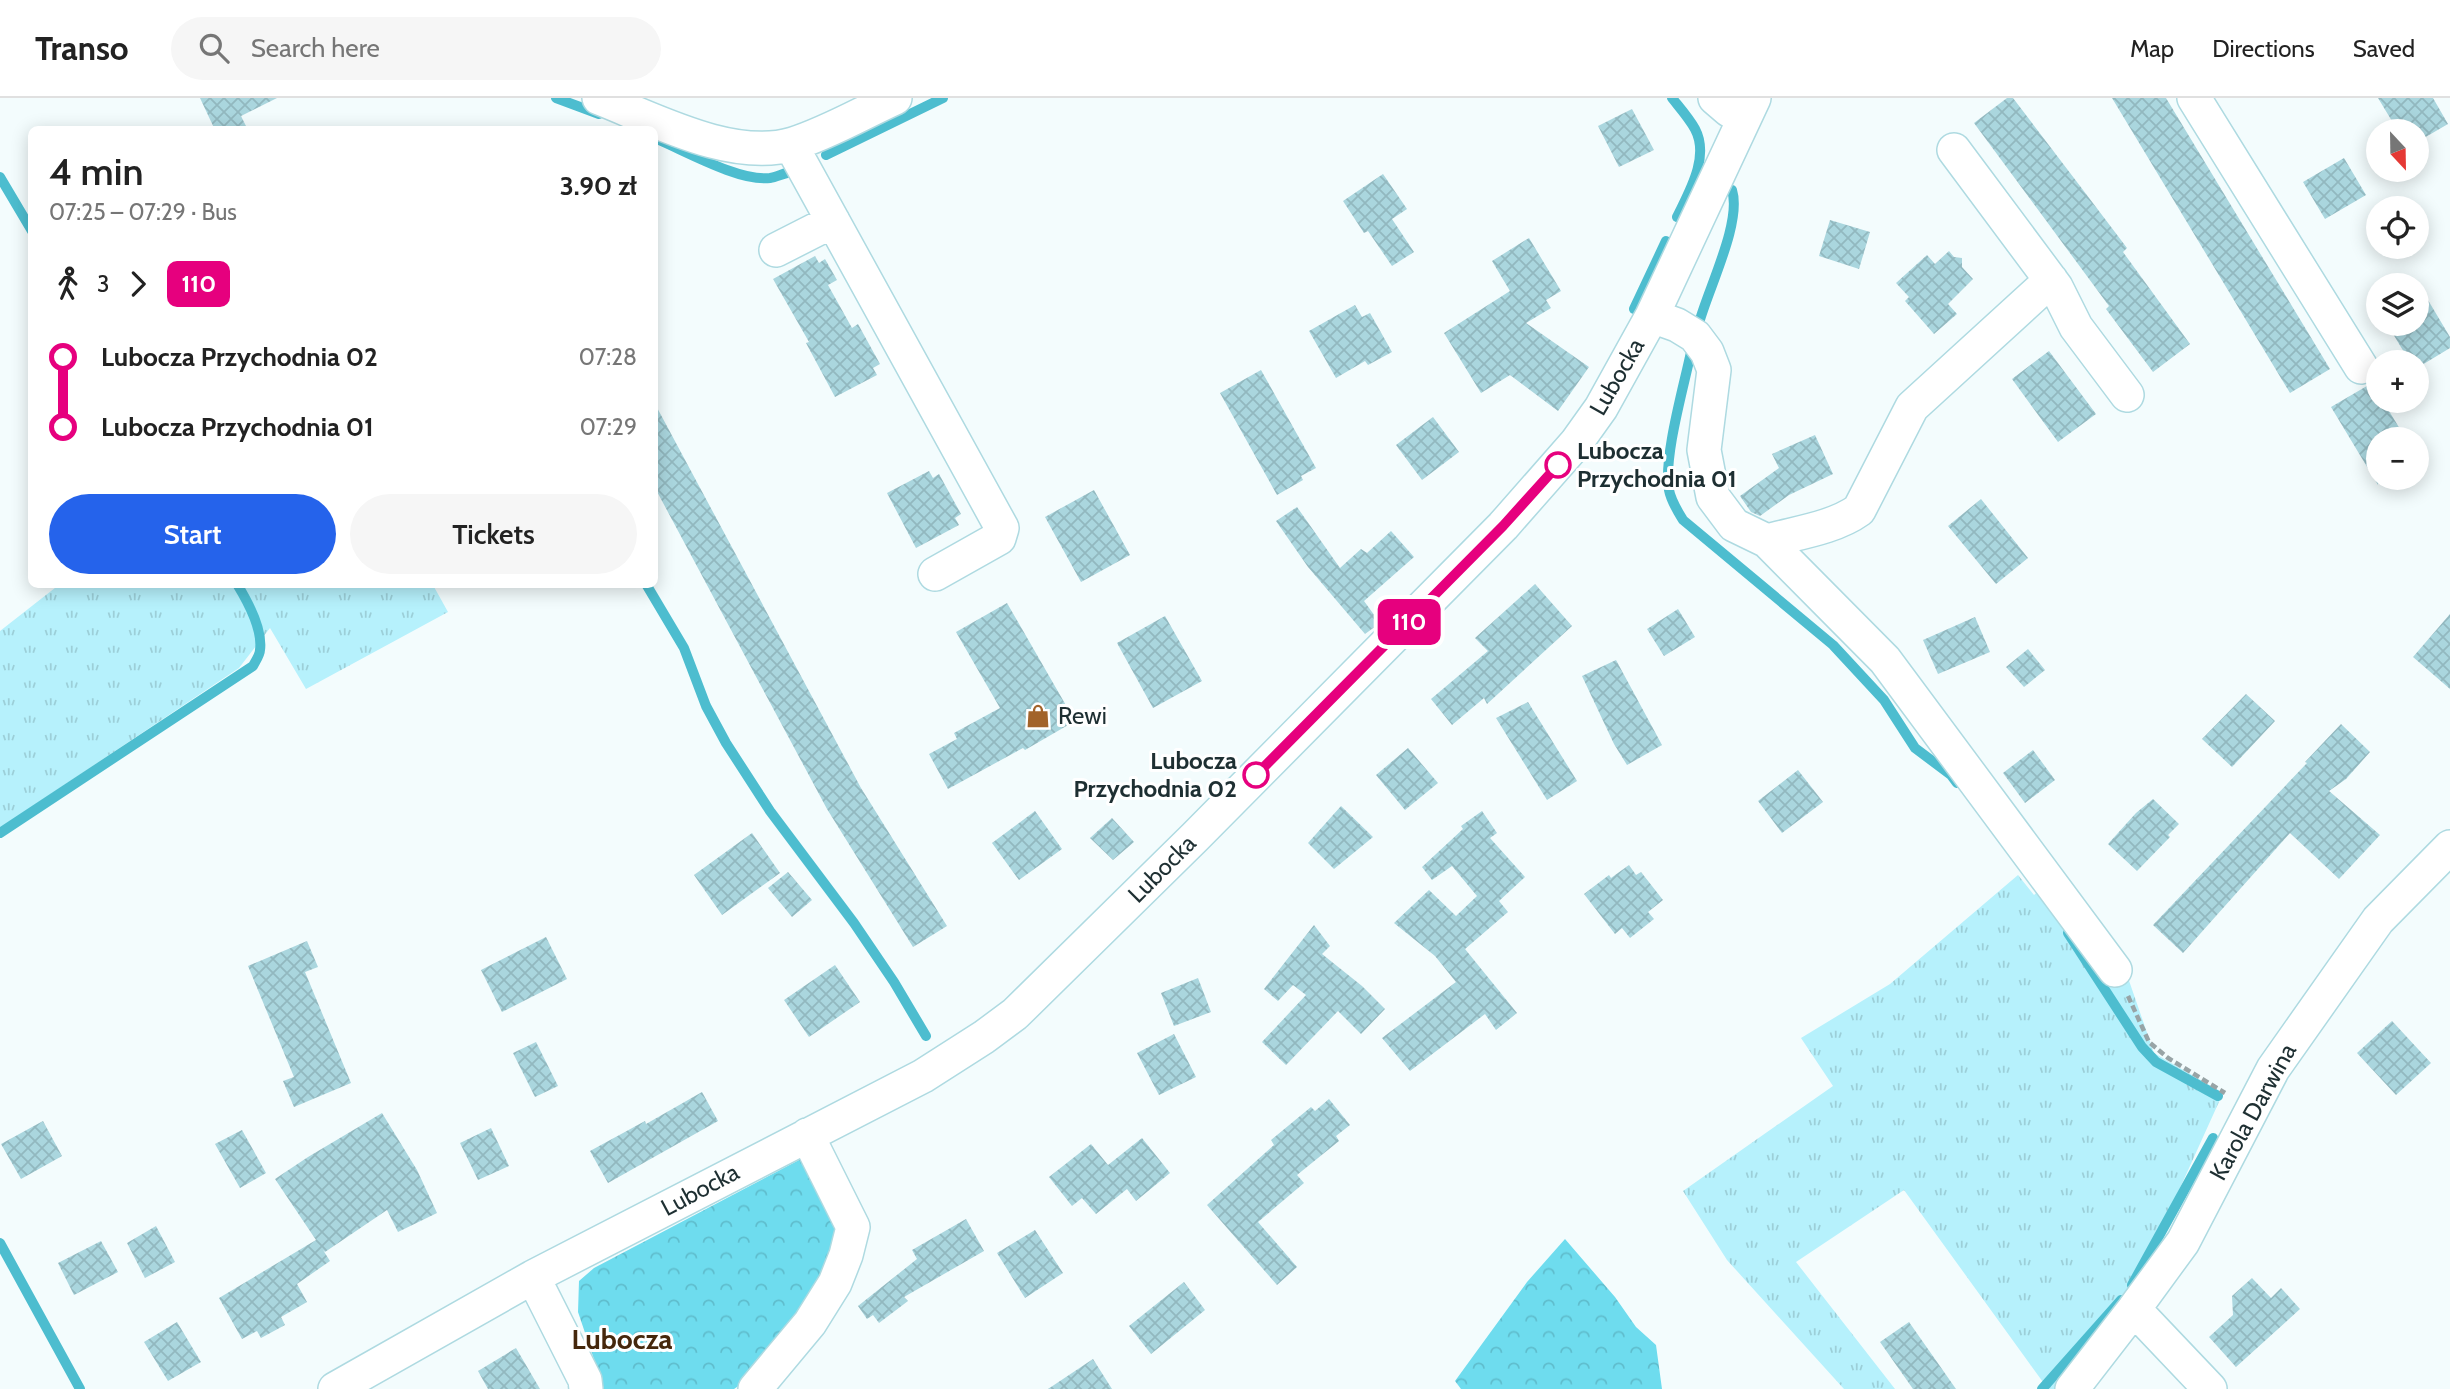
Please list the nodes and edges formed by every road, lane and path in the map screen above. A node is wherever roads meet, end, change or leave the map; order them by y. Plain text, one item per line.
1 (599, 98) edge
2 (895, 98) edge
3 (1715, 98) edge
4 (2194, 98) edge
5 (1749, 108) edge
6 (791, 145) junction
7 (1954, 150) dead end
8 (833, 221) junction
9 (776, 250) dead end
10 (2051, 280) junction
11 (1651, 316) junction
12 (2361, 367) dead end
13 (2127, 395) dead end
14 (1767, 541) junction
15 (935, 574) dead end
16 (2450, 847) edge
17 (2115, 970) dead end
18 (2139, 1021) dead end
19 (2227, 1096) dead end
20 (807, 1135) junction
21 (533, 1276) junction
22 (2134, 1309) junction
23 (335, 1389) edge
24 (586, 1389) edge
25 (755, 1389) edge
26 (2071, 1389) edge
27 (2210, 1389) edge

1 - 6 street
2 - 6 street
3 - 5 street
4 - 12 street
5 - 11 street, Lubocka
6 - 8 street
7 - 10 street
8 - 9 street
8 - 15 street
10 - 13 street
10 - 14 street
11 - 14 street
11 - 20 street, Lubocka
14 - 17 street
16 - 22 street, Karola Darwina
18 - 19 path
20 - 21 street, Lubocka
20 - 25 street
21 - 23 street, Lubocka
21 - 24 street
22 - 26 street, Karola Darwina
22 - 27 street

